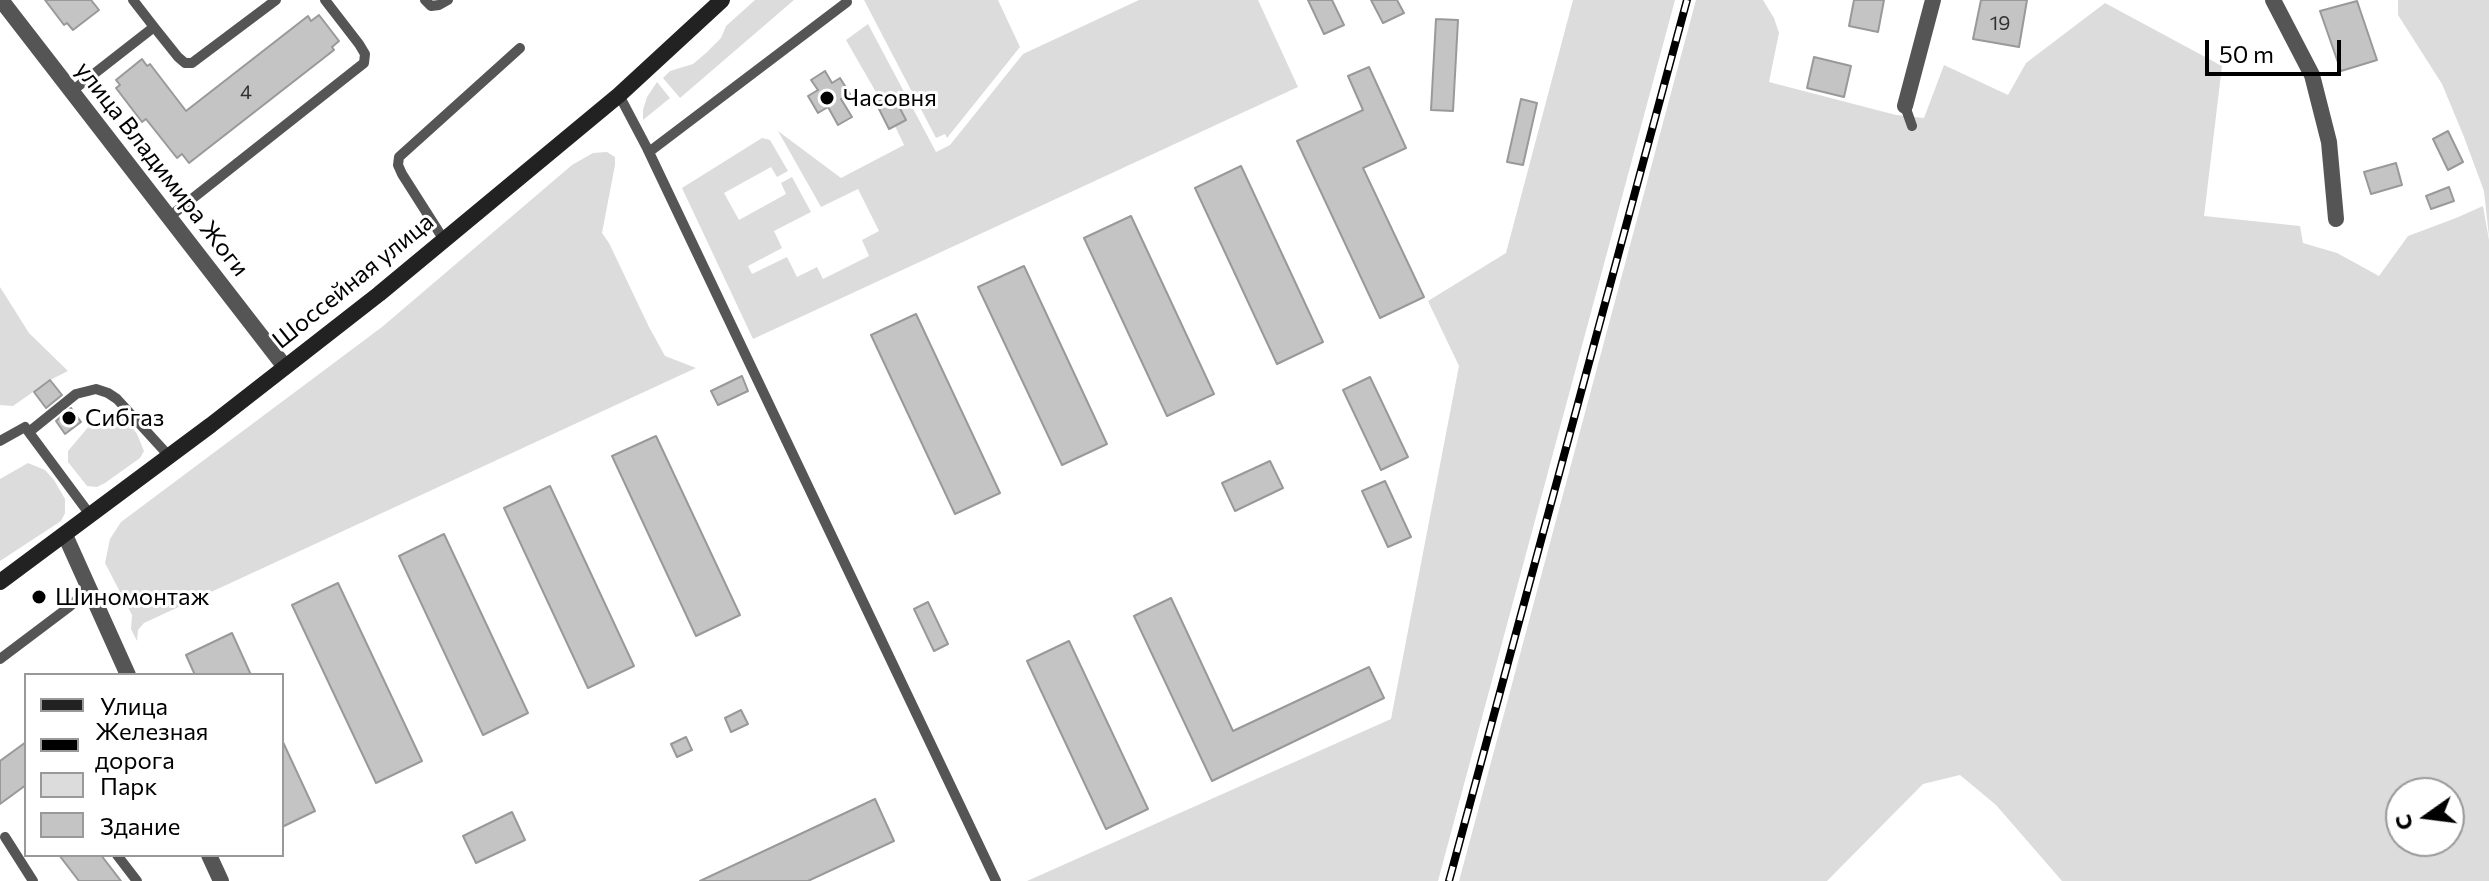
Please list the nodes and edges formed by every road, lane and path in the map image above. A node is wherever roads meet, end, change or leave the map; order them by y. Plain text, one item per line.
1 (1, 0) edge
2 (133, 0) edge
3 (276, 0) edge
4 (325, 0) edge
5 (425, 0) edge
6 (448, 0) edge
7 (722, 0) edge
8 (1933, 0) edge
9 (2273, 0) edge
10 (847, 2) dead end
11 (154, 27) junction
12 (520, 48) dead end
13 (72, 91) junction
14 (619, 95) junction
15 (1905, 106) joint
16 (1912, 126) dead end
17 (649, 152) junction
18 (169, 217) junction
19 (2336, 219) dead end
20 (444, 240) junction
21 (285, 367) junction
22 (29, 432) junction
23 (0, 441) edge
24 (169, 456) junction
25 (91, 516) junction
26 (65, 535) junction
27 (0, 582) edge
28 (89, 589) junction
29 (0, 659) edge
30 (127, 673) edge
31 (5, 837) dead end
32 (119, 857) edge
33 (210, 857) edge
34 (33, 881) edge
35 (137, 881) edge
36 (221, 881) edge
37 (996, 881) edge

1 - 13 street, улица Владимира Жоги
2 - 11 lane
3 - 11 lane
4 - 18 lane
5 - 6 lane
7 - 14 main road, Шоссейная улица
8 - 15 street
9 - 19 street
10 - 17 lane
11 - 13 lane
12 - 20 lane
13 - 18 street, улица Владимира Жоги
14 - 17 lane
14 - 20 main road, Шоссейная улица
15 - 16 lane
17 - 37 lane
18 - 21 street, улица Владимира Жоги
20 - 21 main road, Шоссейная улица
21 - 24 main road, Шоссейная улица
22 - 23 lane
22 - 24 lane
22 - 25 lane
24 - 25 main road, Шоссейная улица
25 - 26 main road, Шоссейная улица
26 - 27 main road, Шоссейная улица
26 - 28 street
28 - 29 lane
28 - 30 street
31 - 34 lane
32 - 35 lane
33 - 36 street

